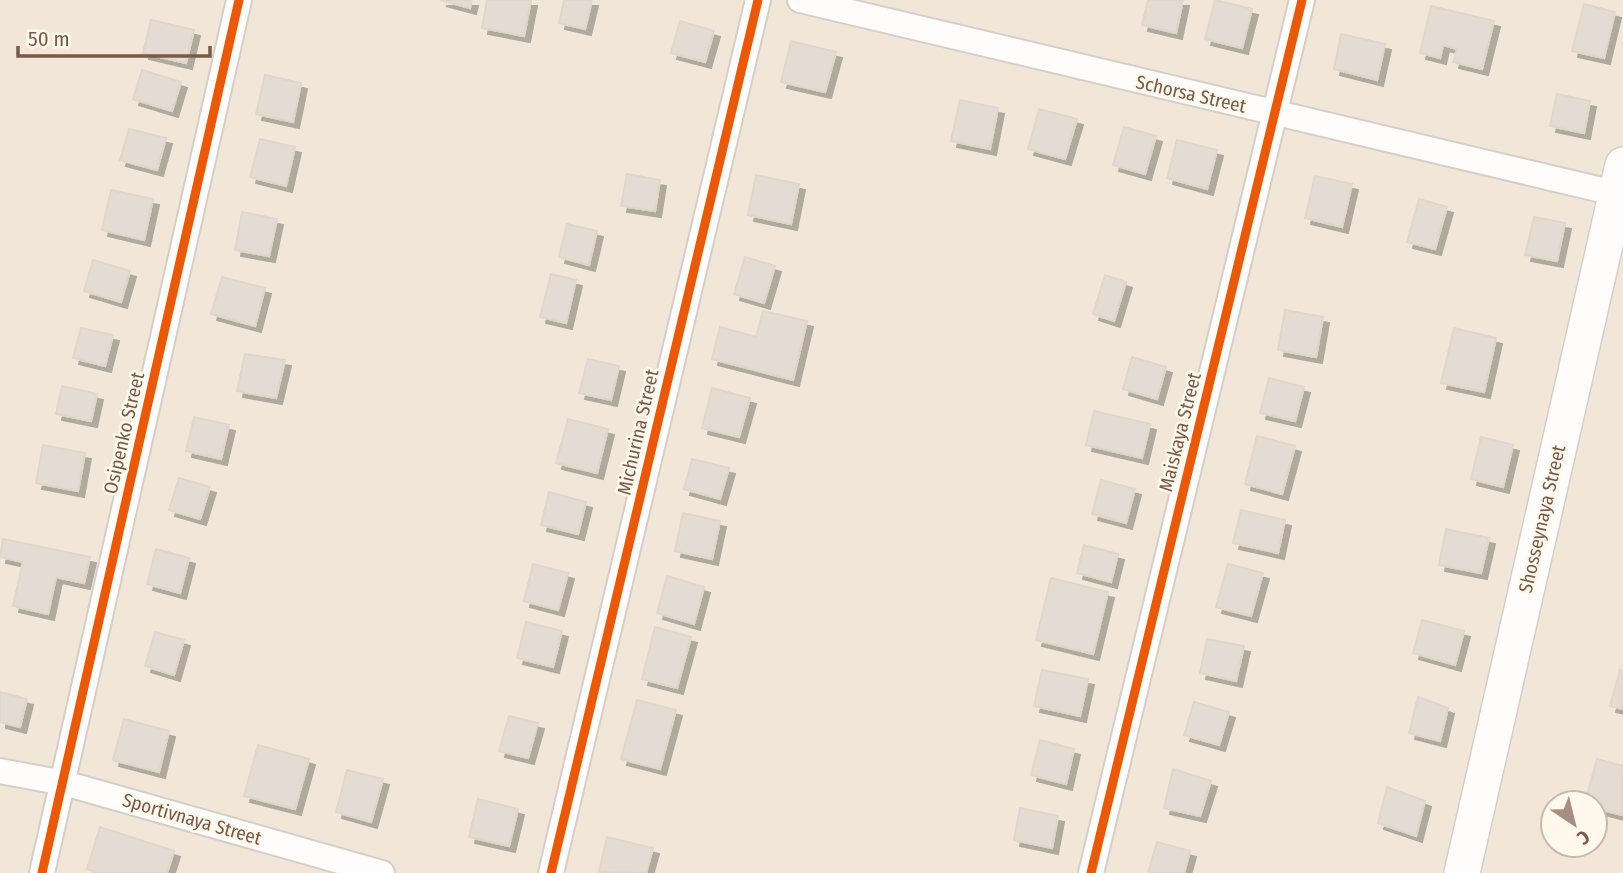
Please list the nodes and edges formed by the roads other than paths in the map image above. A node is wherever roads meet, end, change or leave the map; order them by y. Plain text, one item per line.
1 (239, 0) edge
2 (758, 0) edge
3 (800, 0) edge
4 (1302, 0) edge
5 (1274, 114) junction
6 (1621, 185) edge
7 (0, 771) edge
8 (64, 783) junction
9 (42, 873) edge
10 (382, 873) edge
11 (551, 873) edge
12 (1091, 873) edge
13 (1462, 873) edge

1 - 8 street, Osipenko Street
2 - 11 street, Michurina Street
3 - 5 street, Schorsa Street
4 - 5 street, Maiskaya Street
5 - 6 street, Schorsa Street
5 - 12 street, Maiskaya Street
6 - 13 main road, Shosseynaya Street
7 - 8 street, Sportivnaya Street
8 - 9 street, Osipenko Street
8 - 10 street, Sportivnaya Street

